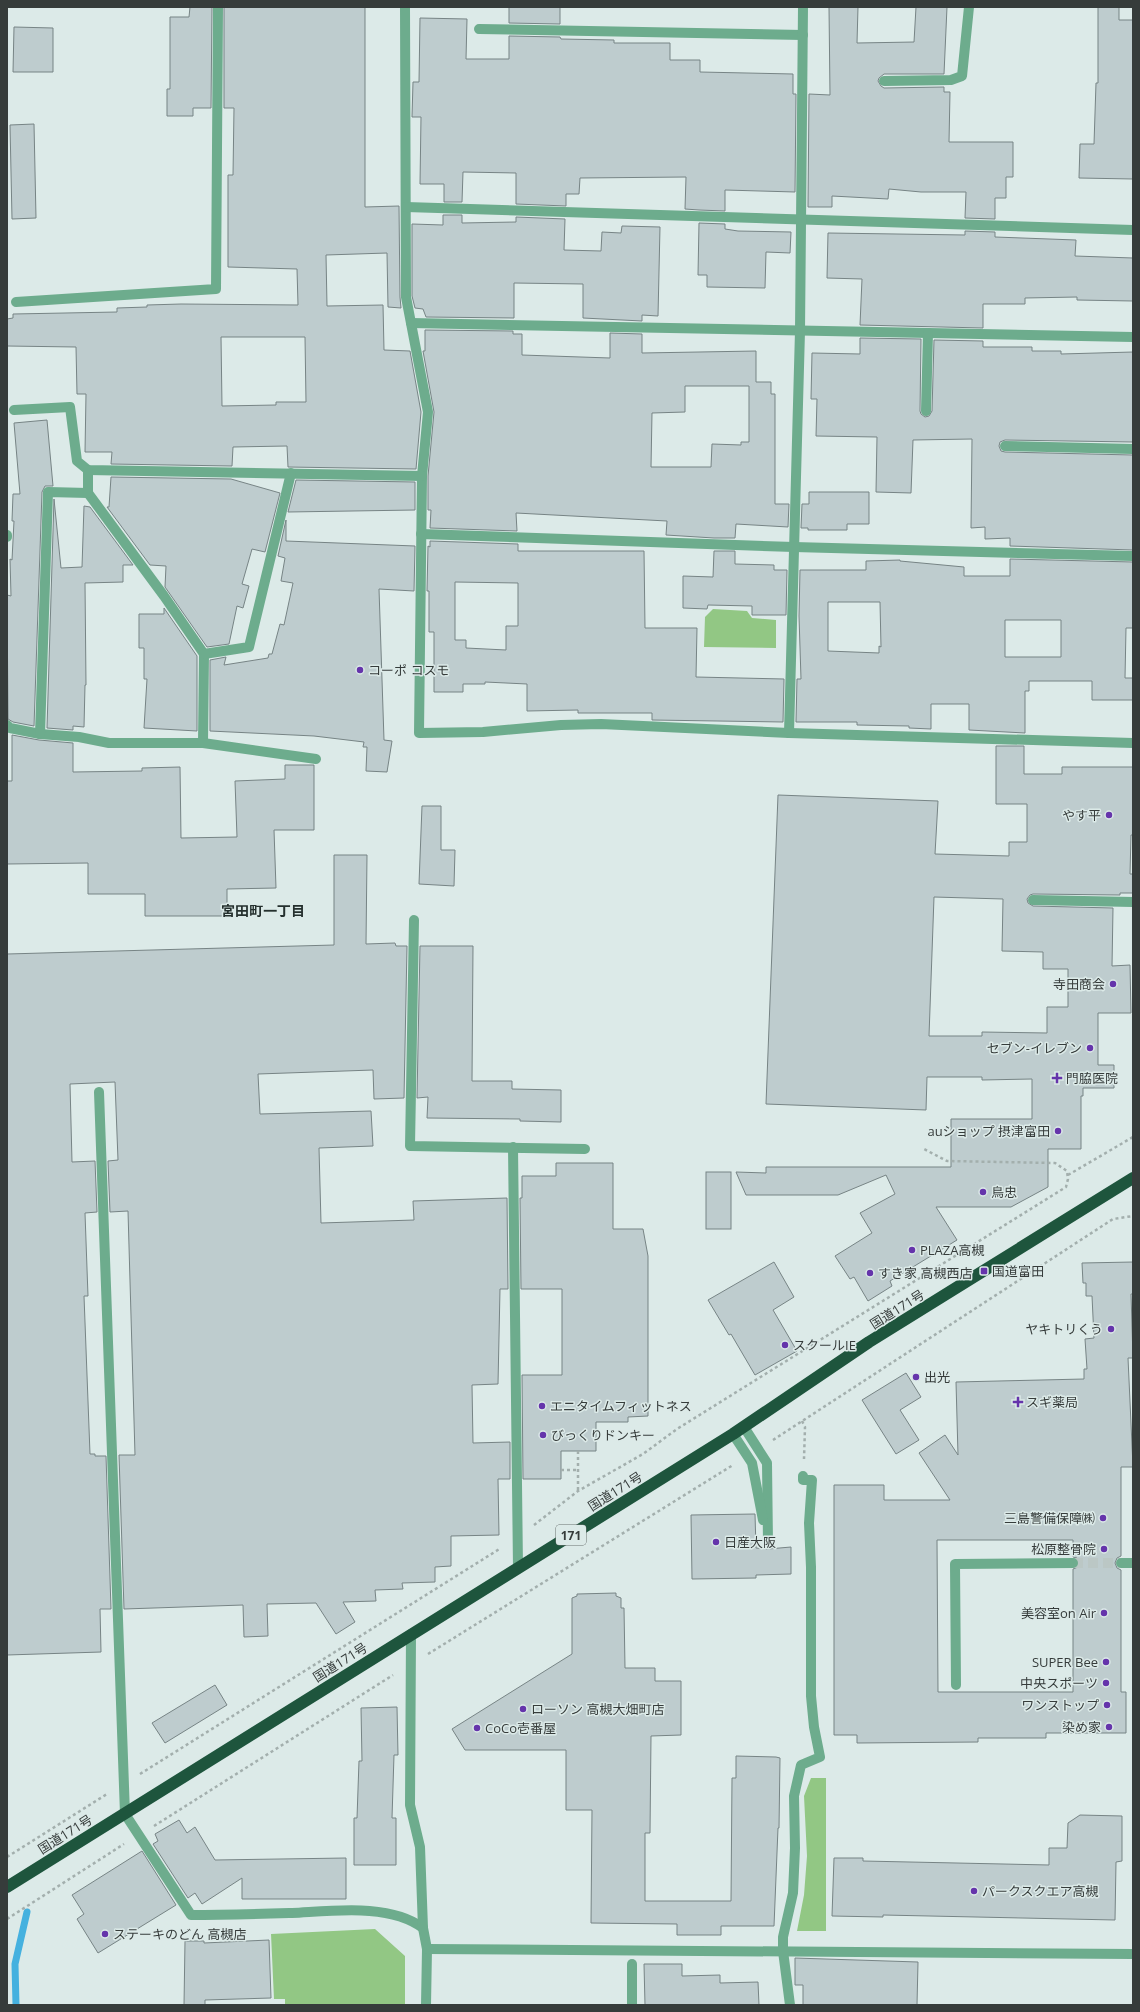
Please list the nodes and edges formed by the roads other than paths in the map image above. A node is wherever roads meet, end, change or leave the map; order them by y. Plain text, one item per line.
1 (218, 7) edge
2 (405, 7) edge
3 (803, 7) edge
4 (969, 7) edge
5 (479, 29) dead end
6 (803, 35) junction
7 (884, 81) dead end
8 (406, 207) junction
9 (801, 221) junction
10 (1133, 230) edge
11 (16, 302) dead end
12 (411, 323) junction
13 (800, 331) junction
14 (928, 333) junction
15 (1133, 337) edge
16 (14, 410) dead end
17 (926, 411) dead end
18 (1005, 446) dead end
19 (1133, 449) edge
20 (88, 470) junction
21 (292, 473) junction
22 (422, 476) junction
23 (88, 493) junction
24 (421, 534) junction
25 (794, 548) junction
26 (1133, 556) edge
27 (204, 654) junction
28 (7, 725) edge
29 (789, 733) junction
30 (40, 734) junction
31 (203, 743) junction
32 (1133, 743) edge
33 (316, 759) dead end
34 (1033, 900) dead end
35 (1133, 902) edge
36 (414, 920) dead end
37 (99, 1092) dead end
38 (513, 1147) junction
39 (585, 1149) dead end
40 (1133, 1178) edge
41 (744, 1427) junction
42 (734, 1434) junction
43 (803, 1476) road end
44 (1073, 1563) tunnel mouth
45 (1122, 1563) tunnel mouth
46 (1133, 1563) edge
47 (518, 1568) junction
48 (411, 1634) junction
49 (956, 1685) dead end
50 (125, 1814) junction
51 (7, 1887) edge
52 (424, 1928) junction
53 (427, 1949) junction
54 (782, 1951) junction
55 (1133, 1954) edge
56 (632, 1964) dead end
57 (426, 2005) edge
58 (632, 2005) edge
59 (790, 2005) edge

1 - 11 street
2 - 8 street
3 - 6 street
4 - 7 street
5 - 6 street
6 - 9 street
8 - 9 street
8 - 12 street
9 - 10 street
9 - 13 street
12 - 13 street
12 - 22 street
13 - 14 street
13 - 25 street
14 - 15 street
14 - 17 street
16 - 20 street
18 - 19 street
20 - 21 street
20 - 23 street
21 - 22 street
21 - 27 street
22 - 24 street
23 - 27 street
23 - 30 street
24 - 25 street
24 - 29 street
25 - 26 street
25 - 29 street
27 - 31 street
28 - 30 street
29 - 32 street
30 - 31 street
31 - 33 street
34 - 35 street
36 - 38 street
37 - 50 street
38 - 39 street
38 - 47 street
40 - 41 highway, 国道171号 / 171
41 - 42 highway, 国道171号 / 171
41 - 42 street
42 - 47 highway, 国道171号 / 171
43 - 54 street
44 - 49 street
45 - 46 street
47 - 48 highway, 国道171号 / 171
48 - 50 highway, 国道171号 / 171
48 - 52 street
50 - 51 highway, 国道171号 / 171
50 - 52 street
52 - 53 street
53 - 54 street
53 - 57 street
54 - 55 street
54 - 59 street
56 - 58 street

